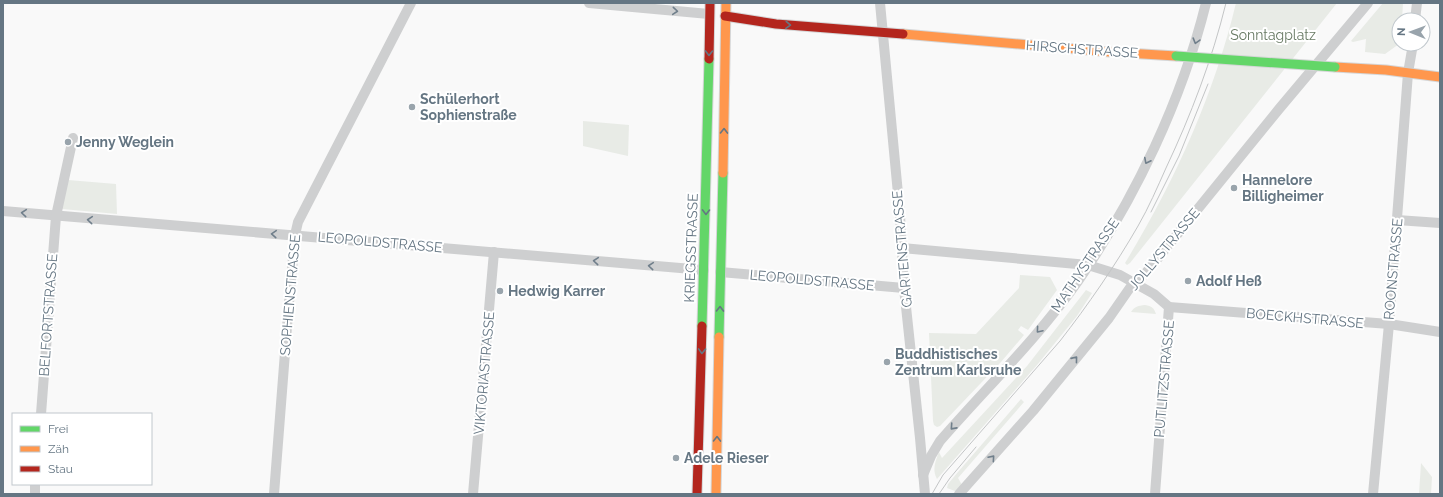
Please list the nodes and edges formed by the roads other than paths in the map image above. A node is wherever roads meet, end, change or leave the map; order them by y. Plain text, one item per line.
1 (411, 3) edge
2 (589, 3) edge
3 (710, 3) edge
4 (726, 3) edge
5 (880, 3) edge
6 (1206, 3) edge
7 (1368, 3) edge
8 (709, 14) junction
9 (725, 16) junction
10 (883, 32) junction
11 (1412, 52) edge
12 (1408, 73) junction
13 (1440, 77) edge
14 (73, 138) dead end
15 (3, 212) edge
16 (56, 216) junction
17 (1397, 220) junction
18 (1440, 223) edge
19 (296, 235) junction
20 (902, 248) junction
21 (494, 252) junction
22 (1088, 265) junction
23 (704, 270) junction
24 (720, 272) junction
25 (1134, 282) junction
26 (904, 288) junction
27 (1169, 307) junction
28 (1389, 324) junction
29 (1440, 332) edge
30 (41, 413) edge
31 (924, 475) junction
32 (274, 494) edge
33 (473, 494) edge
34 (697, 494) edge
35 (716, 494) edge
36 (925, 494) edge
37 (959, 494) edge
38 (1155, 494) edge
39 (1373, 494) edge

1 - 19 street, SOPHIENSTRASSE
2 -> 8 street
3 - 8 main road, KRIEGSSTRASSE
4 - 9 main road
5 - 10 street, GARTENSTRASSE
6 -> 22 street, MATHYSTRASSE
7 - 25 street, JOLLYSTRASSE
8 -> 23 main road, KRIEGSSTRASSE
9 -> 10 main road, HIRSCHSTRASSE
24 -> 9 main road
10 - 12 main road, HIRSCHSTRASSE, bridge
10 - 20 street, GARTENSTRASSE
11 - 12 street, ROONSTRASSE
12 - 13 main road, HIRSCHSTRASSE
12 - 17 street, ROONSTRASSE
14 - 16 street
16 -> 15 street, LEOPOLDSTRASSE
19 -> 16 street, LEOPOLDSTRASSE
16 - 30 street, BELFORTSTRASSE
17 - 18 street
17 - 28 street, ROONSTRASSE
19 - 21 street, LEOPOLDSTRASSE
19 - 32 street, SOPHIENSTRASSE
20 - 22 street, PUTLITZSTRASSE
20 - 26 street, GARTENSTRASSE
23 -> 21 street, LEOPOLDSTRASSE
21 - 33 street, VIKTORIASTRASSE
22 - 25 street, PUTLITZSTRASSE
22 -> 31 street, MATHYSTRASSE
23 -> 34 main road, KRIEGSSTRASSE
24 - 26 street, LEOPOLDSTRASSE
35 -> 24 main road
25 - 27 street, PUTLITZSTRASSE
37 -> 25 street, JOLLYSTRASSE
26 - 31 street, GARTENSTRASSE
27 - 28 street, BOECKHSTRASSE
27 - 38 street, PUTLITZSTRASSE
28 - 29 street, BOECKHSTRASSE
28 - 39 street, ROONSTRASSE
31 - 36 street, GARTENSTRASSE

